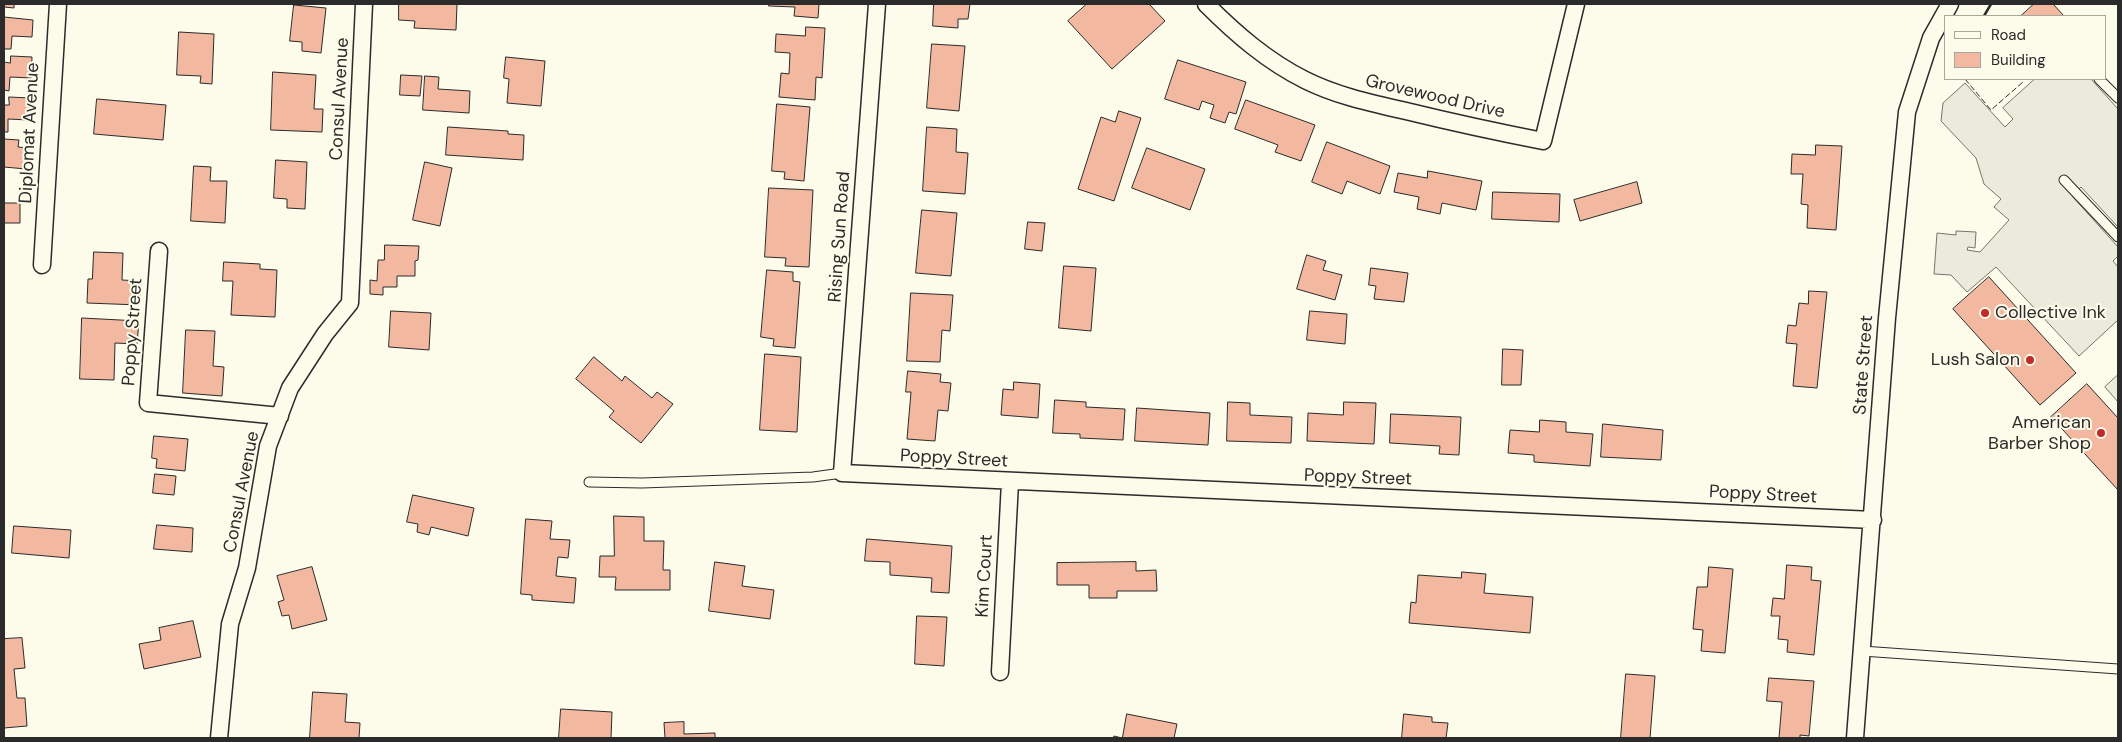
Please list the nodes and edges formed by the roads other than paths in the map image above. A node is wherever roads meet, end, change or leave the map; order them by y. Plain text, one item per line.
1 (58, 4) edge
2 (364, 4) edge
3 (877, 4) edge
4 (1206, 4) edge
5 (1576, 4) edge
6 (1950, 4) edge
7 (2100, 80) edge
8 (2118, 98) edge
9 (2064, 180) dead end
10 (2118, 237) edge
11 (159, 251) dead end
12 (42, 265) dead end
13 (280, 416) junction
14 (842, 474) junction
15 (589, 482) dead end
16 (1010, 482) junction
17 (1872, 520) junction
18 (1862, 651) junction
19 (2118, 669) edge
20 (1000, 672) dead end
21 (219, 738) edge
22 (1855, 738) edge

1 - 12 street, Diplomat Avenue
2 - 13 street, Consul Avenue
3 - 14 street, Rising Sun Road
4 - 5 street, Grovewood Drive
6 - 17 street, State Street
7 - 8 lane
9 - 10 lane
11 - 13 street, Poppy Street
13 - 21 street, Consul Avenue
14 - 15 lane
14 - 16 street, Poppy Street
16 - 17 street, Poppy Street
16 - 20 street, Kim Court
17 - 18 street, State Street
18 - 19 lane
18 - 22 street, State Street

